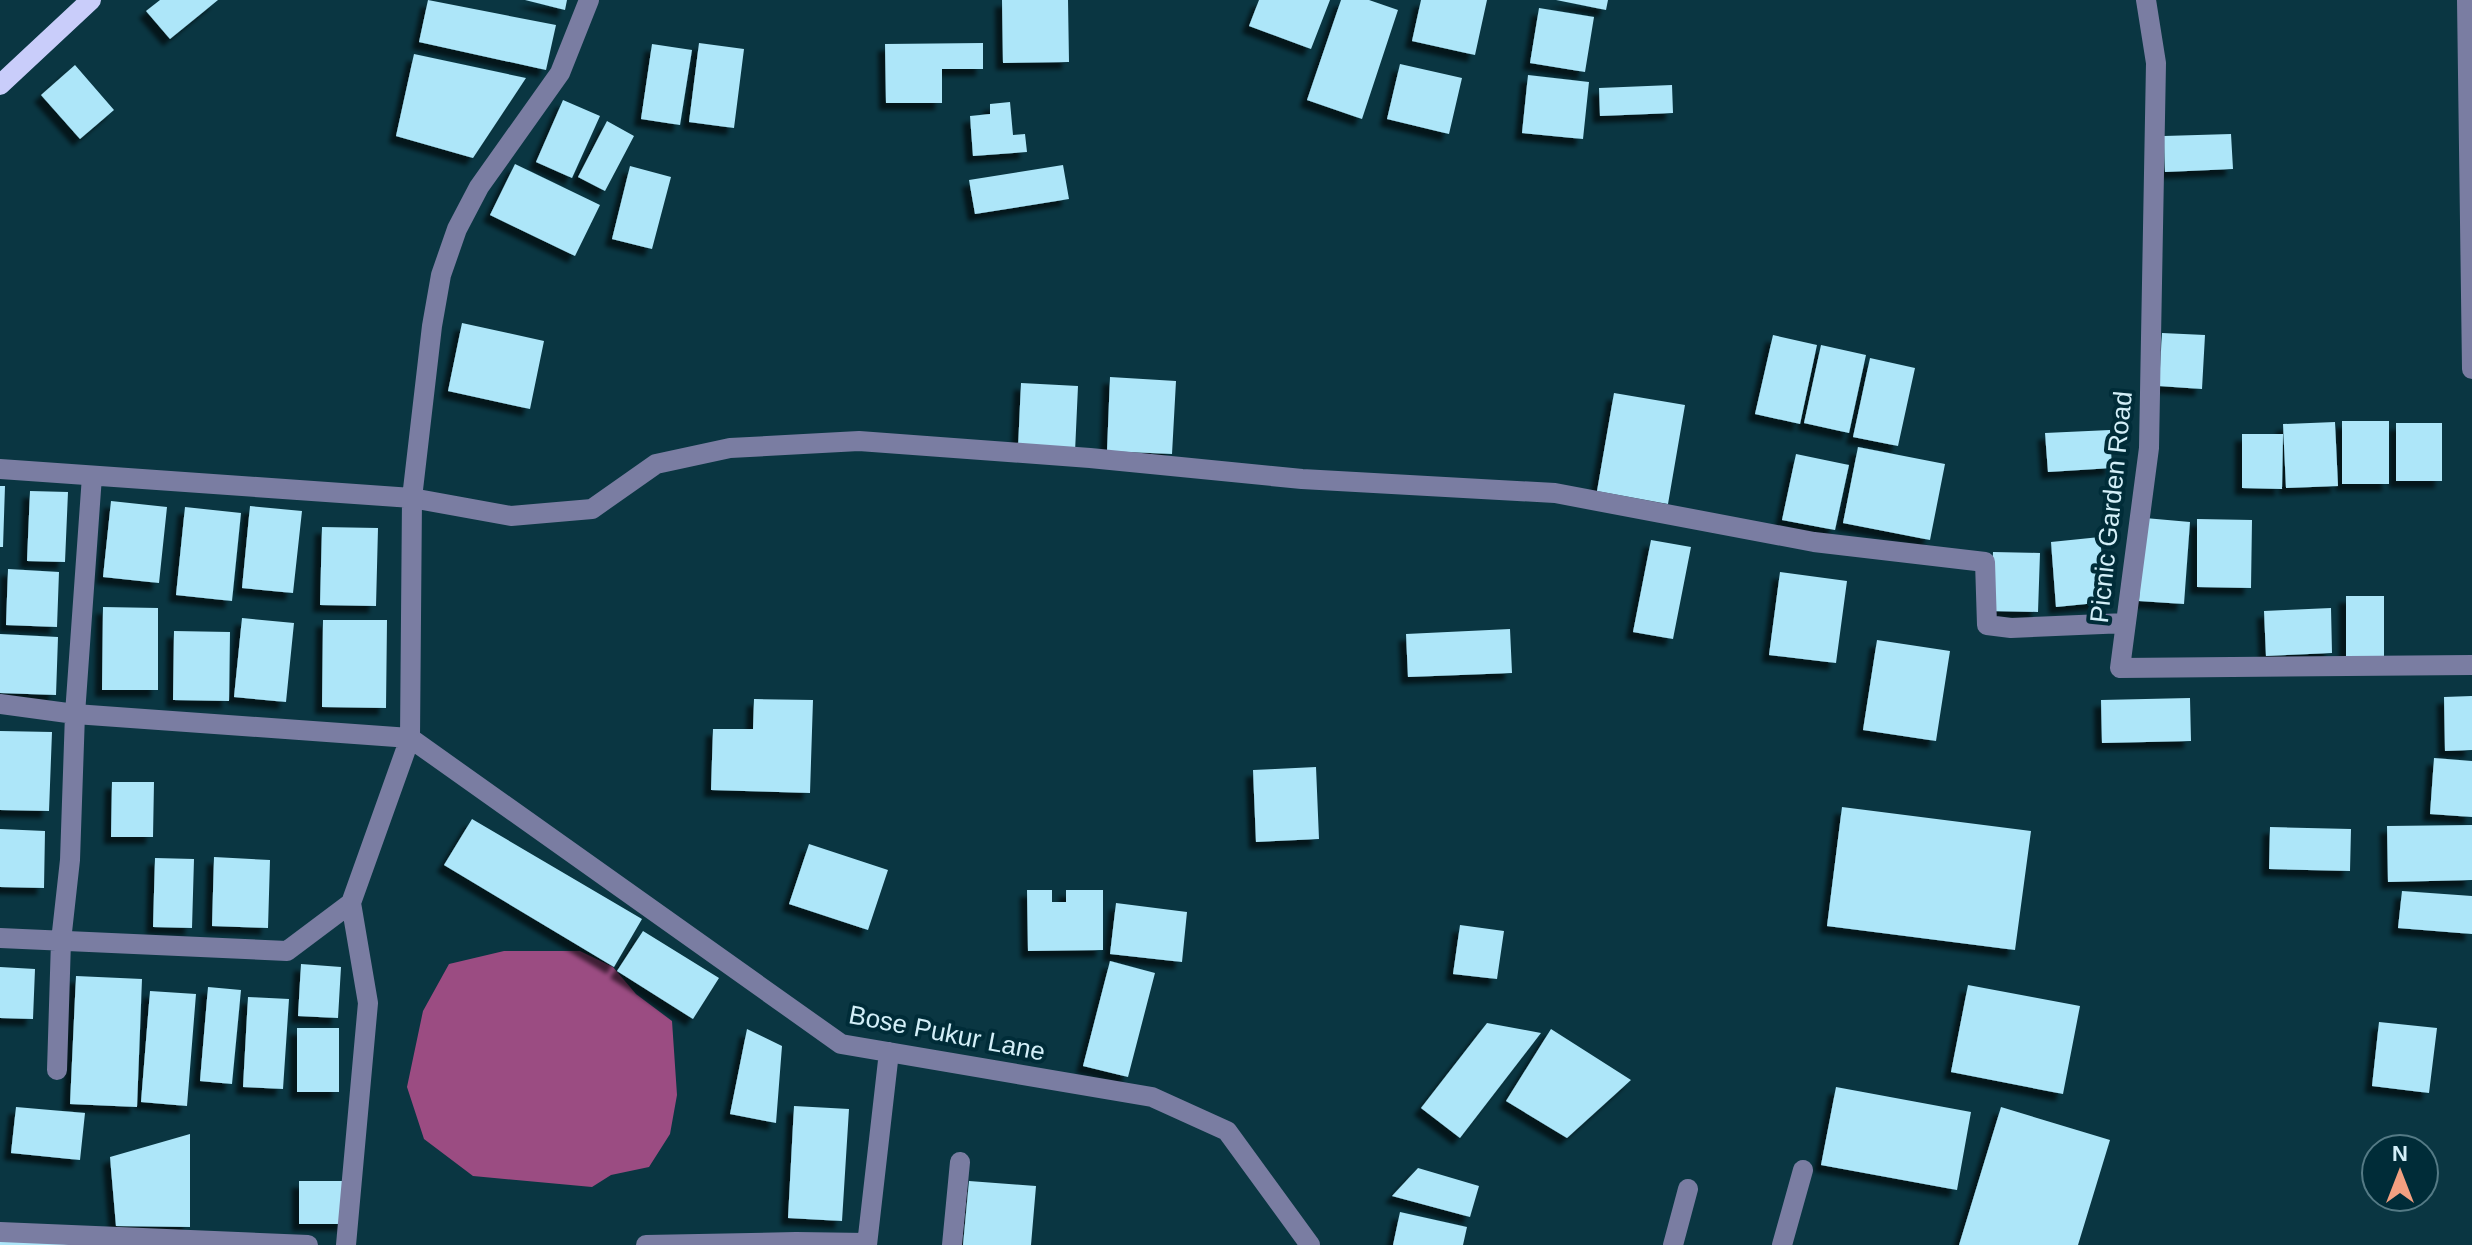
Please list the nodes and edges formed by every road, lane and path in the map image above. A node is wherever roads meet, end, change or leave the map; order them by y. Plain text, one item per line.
1 (91, 0) edge
2 (589, 0) edge
3 (2146, 0) edge
4 (2467, 0) edge
5 (0, 85) edge
6 (2470, 103) edge
7 (2472, 369) edge
8 (0, 469) edge
9 (92, 476) junction
10 (412, 498) junction
11 (2126, 623) junction
12 (2472, 665) edge
13 (0, 704) edge
14 (75, 714) junction
15 (410, 738) junction
16 (351, 903) junction
17 (0, 938) edge
18 (61, 941) junction
19 (889, 1052) junction
20 (57, 1070) dead end
21 (960, 1162) dead end
22 (1803, 1170) dead end
23 (1688, 1189) dead end
24 (0, 1232) edge
25 (867, 1244) edge
26 (308, 1245) edge
27 (346, 1245) edge
28 (646, 1245) edge
29 (952, 1245) edge
30 (1310, 1245) edge
31 (1673, 1245) edge
32 (1782, 1245) edge

1 - 5 main road
2 - 10 street
3 - 11 street, Picnic Garden Road
4 - 6 street
6 - 7 street
8 - 9 street
9 - 10 street
9 - 14 street
10 - 11 street
10 - 15 street
11 - 12 street, Picnic Garden Road
13 - 14 street
14 - 15 street
14 - 18 street
15 - 16 street
15 - 19 street, Bose Pukur Lane
16 - 18 street
16 - 27 street
17 - 18 street
18 - 20 street
19 - 25 street
19 - 30 street, Bose Pukur Lane
21 - 29 street
22 - 32 street
23 - 31 street
24 - 26 street
25 - 28 street

